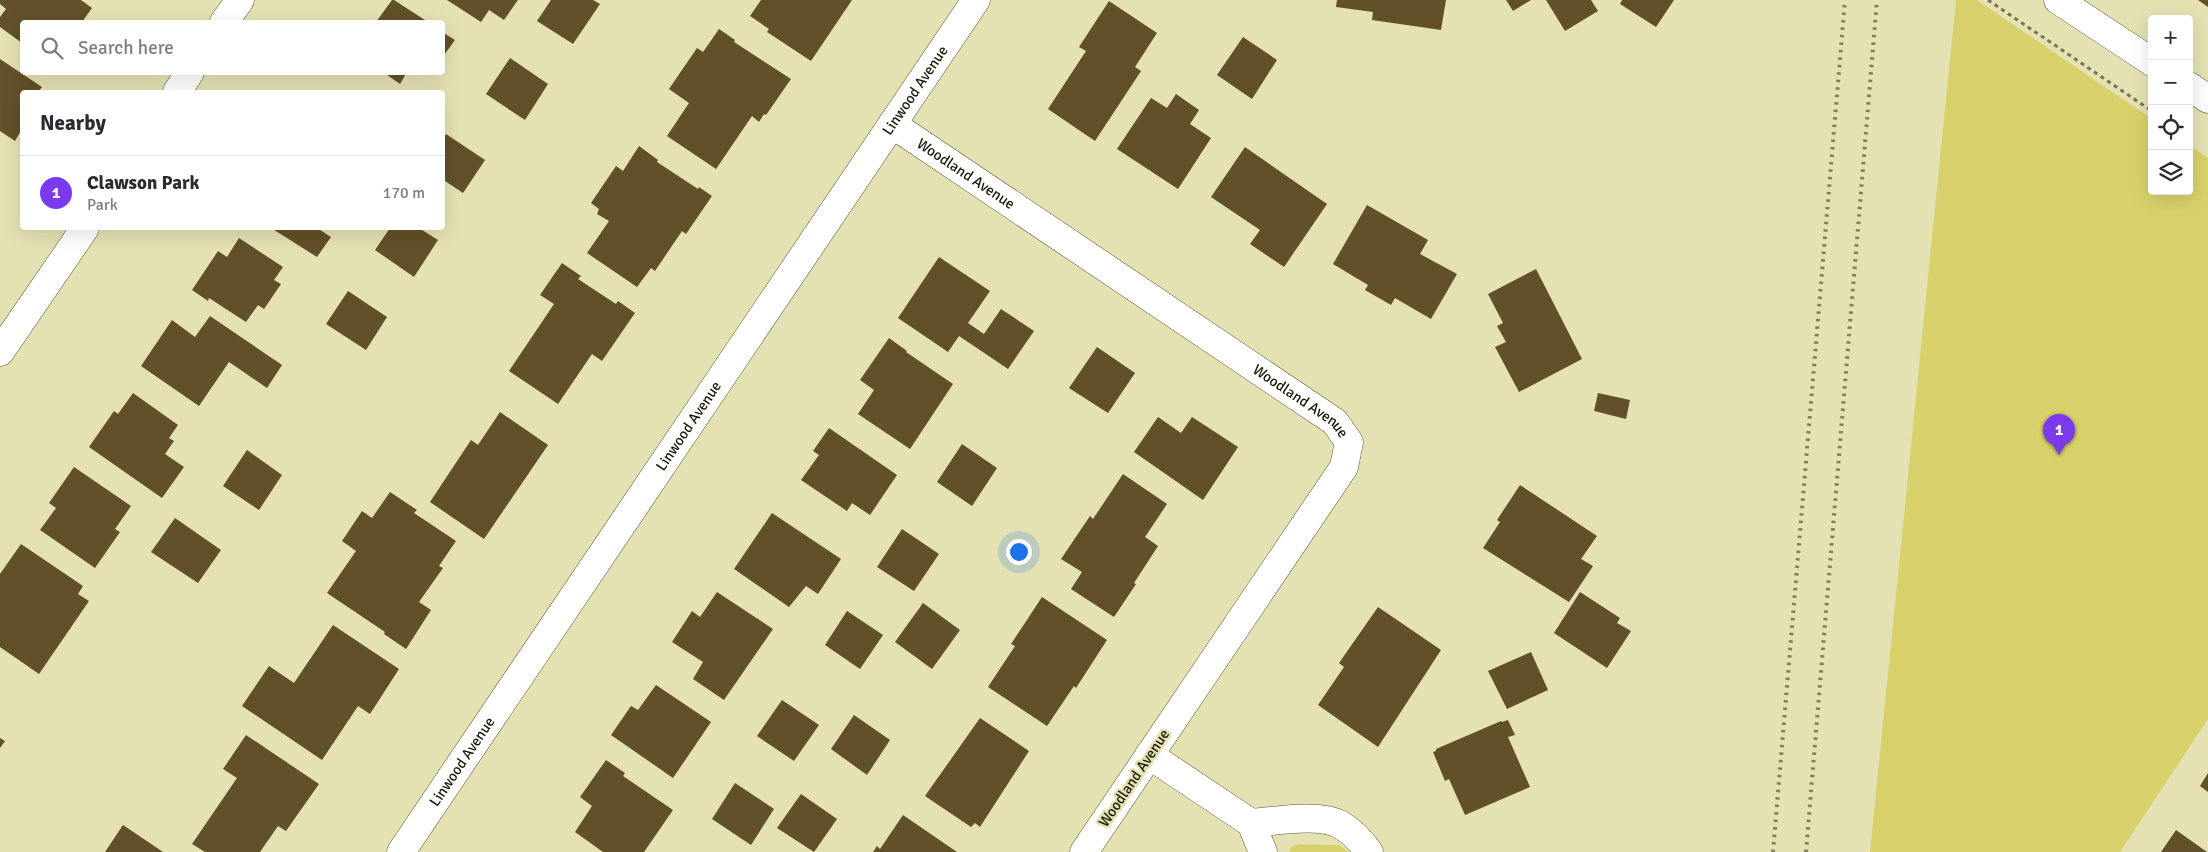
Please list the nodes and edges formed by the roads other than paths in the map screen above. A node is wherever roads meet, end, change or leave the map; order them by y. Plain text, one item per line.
1 (240, 0) edge
2 (976, 0) edge
3 (2058, 0) edge
4 (225, 20) edge
5 (2149, 60) edge
6 (188, 75) edge
7 (2193, 89) edge
8 (178, 90) edge
9 (2208, 99) edge
10 (892, 124) junction
11 (84, 230) edge
12 (0, 352) edge
13 (1149, 755) junction
14 (1251, 823) junction
15 (401, 852) edge
16 (1084, 852) edge
17 (1263, 852) edge
18 (1370, 852) edge

1 - 4 street
2 - 10 street, Linwood Avenue
3 - 5 street
6 - 8 street
7 - 9 street
10 - 13 street, Woodland Avenue
10 - 15 street, Linwood Avenue
11 - 12 street
13 - 14 street
13 - 16 street, Woodland Avenue
14 - 17 street
14 - 18 street

